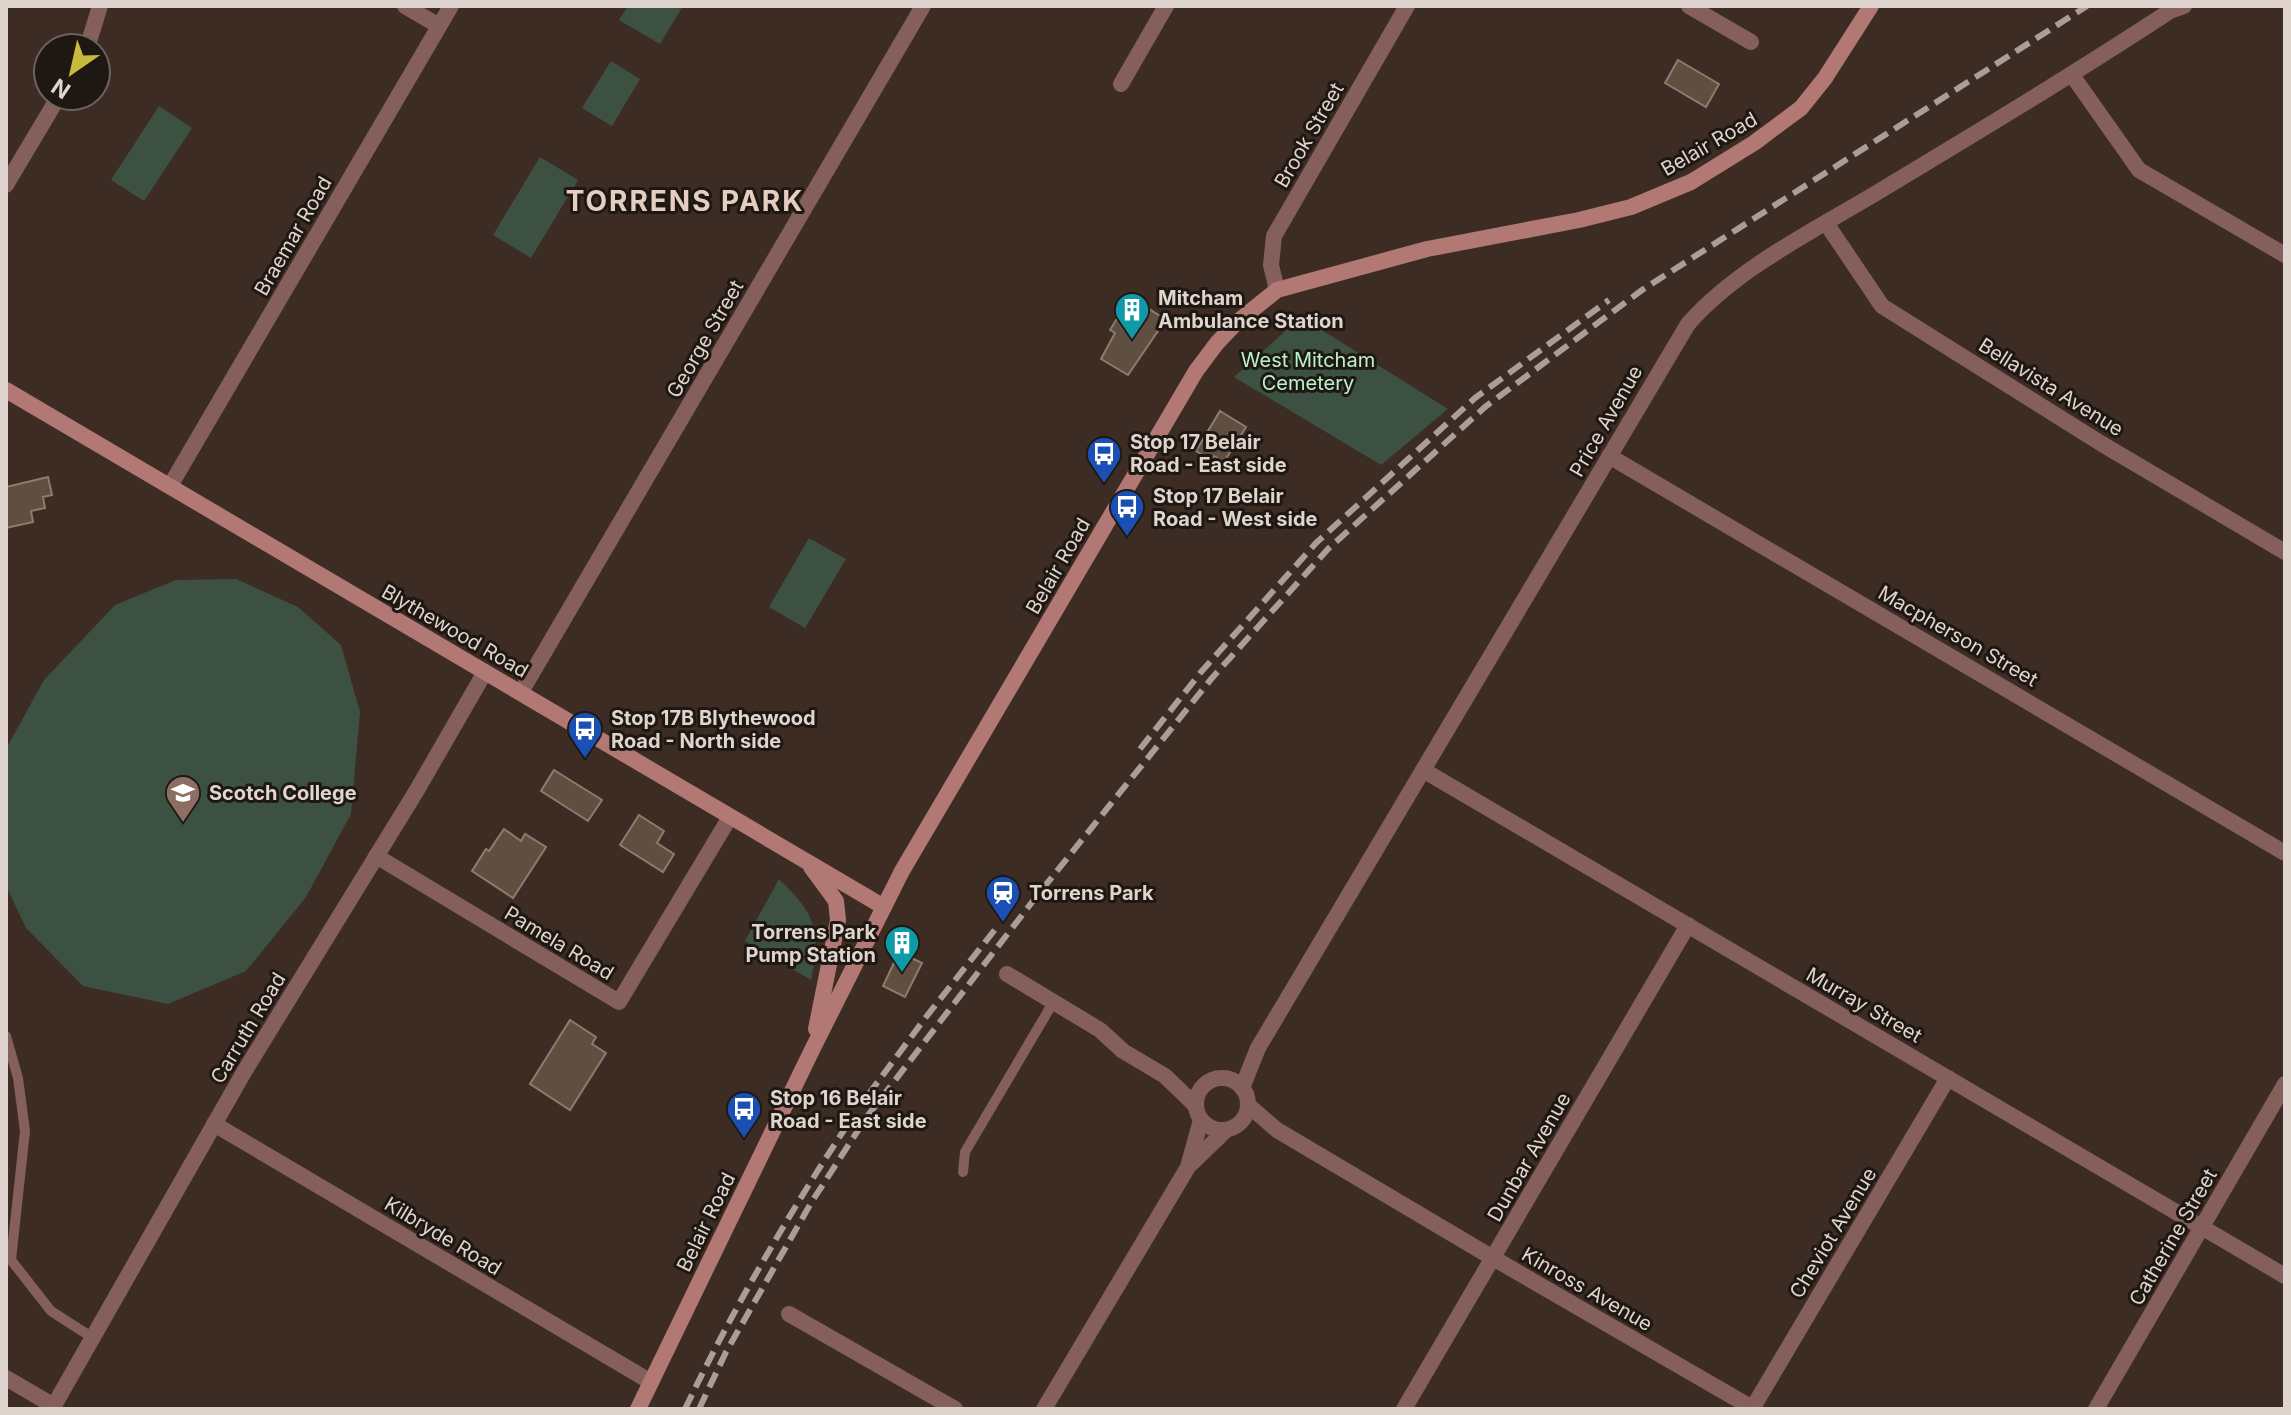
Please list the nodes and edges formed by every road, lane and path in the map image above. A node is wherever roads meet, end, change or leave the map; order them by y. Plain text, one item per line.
1 (100, 6) edge
2 (405, 6) edge
3 (451, 6) edge
4 (923, 6) edge
5 (1166, 6) edge
6 (1407, 6) edge
7 (1689, 6) edge
8 (1871, 6) edge
9 (2184, 6) edge
10 (439, 26) junction
11 (92, 32) edge
12 (1751, 42) dead end
13 (2072, 75) junction
14 (1121, 84) dead end
15 (49, 112) edge
16 (6, 185) edge
17 (1826, 223) junction
18 (2285, 255) edge
19 (1277, 290) junction
20 (6, 390) edge
21 (1609, 456) junction
22 (170, 486) junction
23 (2285, 552) edge
24 (485, 672) junction
25 (521, 692) junction
26 (1423, 770) junction
27 (730, 817) junction
28 (2285, 853) edge
29 (800, 855) junction
30 (376, 856) junction
31 (884, 907) junction
32 (1688, 925) junction
33 (1007, 974) dead end
34 (1054, 1001) junction
35 (6, 1036) edge
36 (1258, 1048) junction
37 (812, 1050) junction
38 (1165, 1076) junction
39 (1226, 1078) junction
40 (1948, 1078) junction
41 (1208, 1082) junction
42 (2285, 1084) edge
43 (1242, 1088) junction
44 (1199, 1113) junction
45 (1245, 1113) junction
46 (214, 1124) junction
47 (1226, 1130) junction
48 (1188, 1167) junction
49 (963, 1172) dead end
50 (2202, 1227) junction
51 (1493, 1258) junction
52 (2285, 1276) edge
53 (789, 1314) dead end
54 (93, 1338) junction
55 (6, 1378) edge
56 (651, 1382) junction
57 (53, 1407) edge
58 (638, 1409) edge
59 (955, 1409) edge
60 (1044, 1409) edge
61 (1404, 1409) edge
62 (1753, 1409) edge
63 (2096, 1409) edge

1 - 11 street
2 - 10 street
3 - 10 street, Braemar Road
4 - 25 street, George Street
5 - 14 street
6 - 19 street, Brook Street
7 - 12 street
8 - 19 main road, Belair Road
9 - 13 street, Price Avenue
10 - 22 street, Braemar Road
13 - 17 street, Price Avenue
13 - 18 street
15 - 16 street
17 - 21 street, Price Avenue
17 - 23 street, Bellavista Avenue
19 - 31 main road, Belair Road
20 - 22 main road, Blythewood Road
21 - 26 street, Price Avenue
21 - 28 street, Macpherson Street
22 - 24 main road, Blythewood Road
24 - 25 main road, Blythewood Road
24 - 30 street, Carruth Road
25 - 27 main road, Blythewood Road
26 - 32 street, Murray Street
26 - 36 street, Price Avenue
27 - 29 main road, Blythewood Road
27 - 30 street, Pamela Road
29 - 31 main road, Blythewood Road
29 - 37 main road
30 - 46 street, Carruth Road
31 - 37 main road, Belair Road
32 - 40 street, Murray Street
32 - 51 street, Dunbar Avenue
33 - 34 street
34 - 38 street
34 - 49 lane
35 - 54 lane
36 - 39 street, Price Avenue
36 - 43 street, Price Avenue
37 - 56 main road, Belair Road
38 - 41 street
38 - 44 street
39 - 41 street
39 - 43 street
40 - 50 street, Murray Street
40 - 62 street, Cheviot Avenue
41 - 44 street
42 - 50 street, Catherine Street
43 - 45 street
44 - 47 street
44 - 48 street
45 - 47 street
45 - 51 street, Kinross Avenue
46 - 54 street, Carruth Road
46 - 56 street, Kilbryde Road
47 - 48 street
48 - 60 street
50 - 52 street, Murray Street
50 - 63 street, Catherine Street
51 - 61 street, Dunbar Avenue
51 - 62 street, Kinross Avenue
53 - 59 street
54 - 57 street, Carruth Road
55 - 57 street
56 - 58 main road, Belair Road

